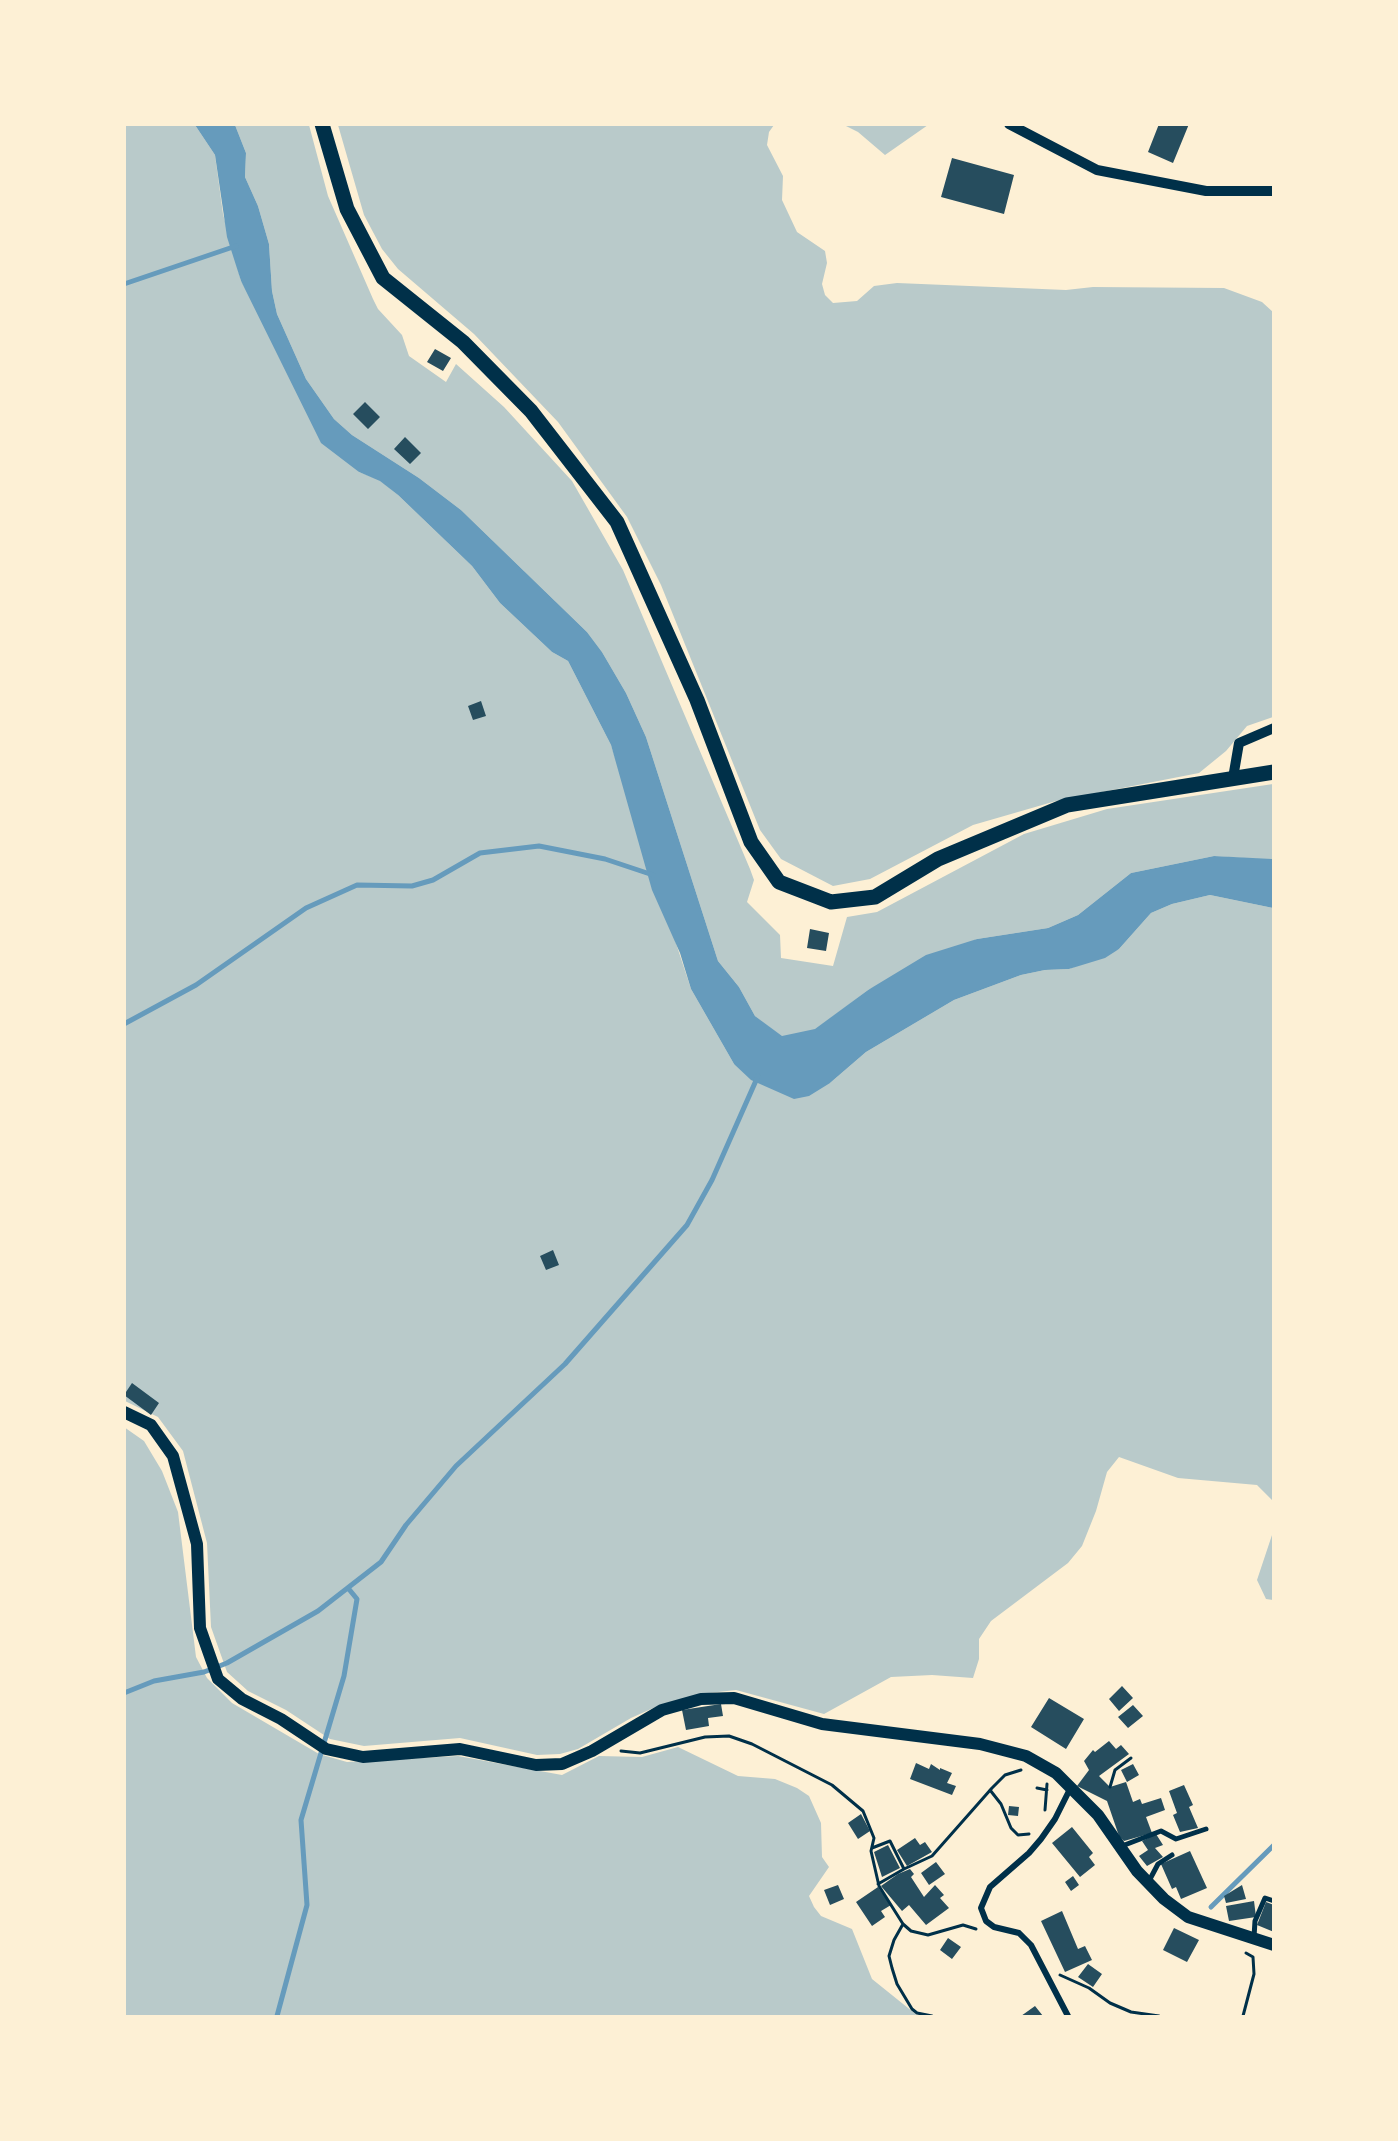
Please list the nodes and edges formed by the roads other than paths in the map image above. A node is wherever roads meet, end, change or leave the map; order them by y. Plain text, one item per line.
1 (322, 124) edge
2 (1009, 124) edge
3 (1274, 191) edge
4 (1274, 728) edge
5 (1274, 772) edge
6 (1233, 778) junction
7 (124, 1412) edge
8 (1071, 1786) junction
9 (1206, 1829) dead end
10 (1120, 1847) junction
11 (1172, 1855) dead end
12 (1149, 1883) junction
13 (1274, 1901) edge
14 (1254, 1939) junction
15 (1274, 1945) edge
16 (1068, 2016) edge

1 - 6 main road
2 - 3 street
4 - 6 street
5 - 6 main road
7 - 8 main road
8 - 10 main road
8 - 16 street
9 - 10 street
10 - 12 main road
11 - 12 street
12 - 14 main road
13 - 14 street
14 - 15 main road

